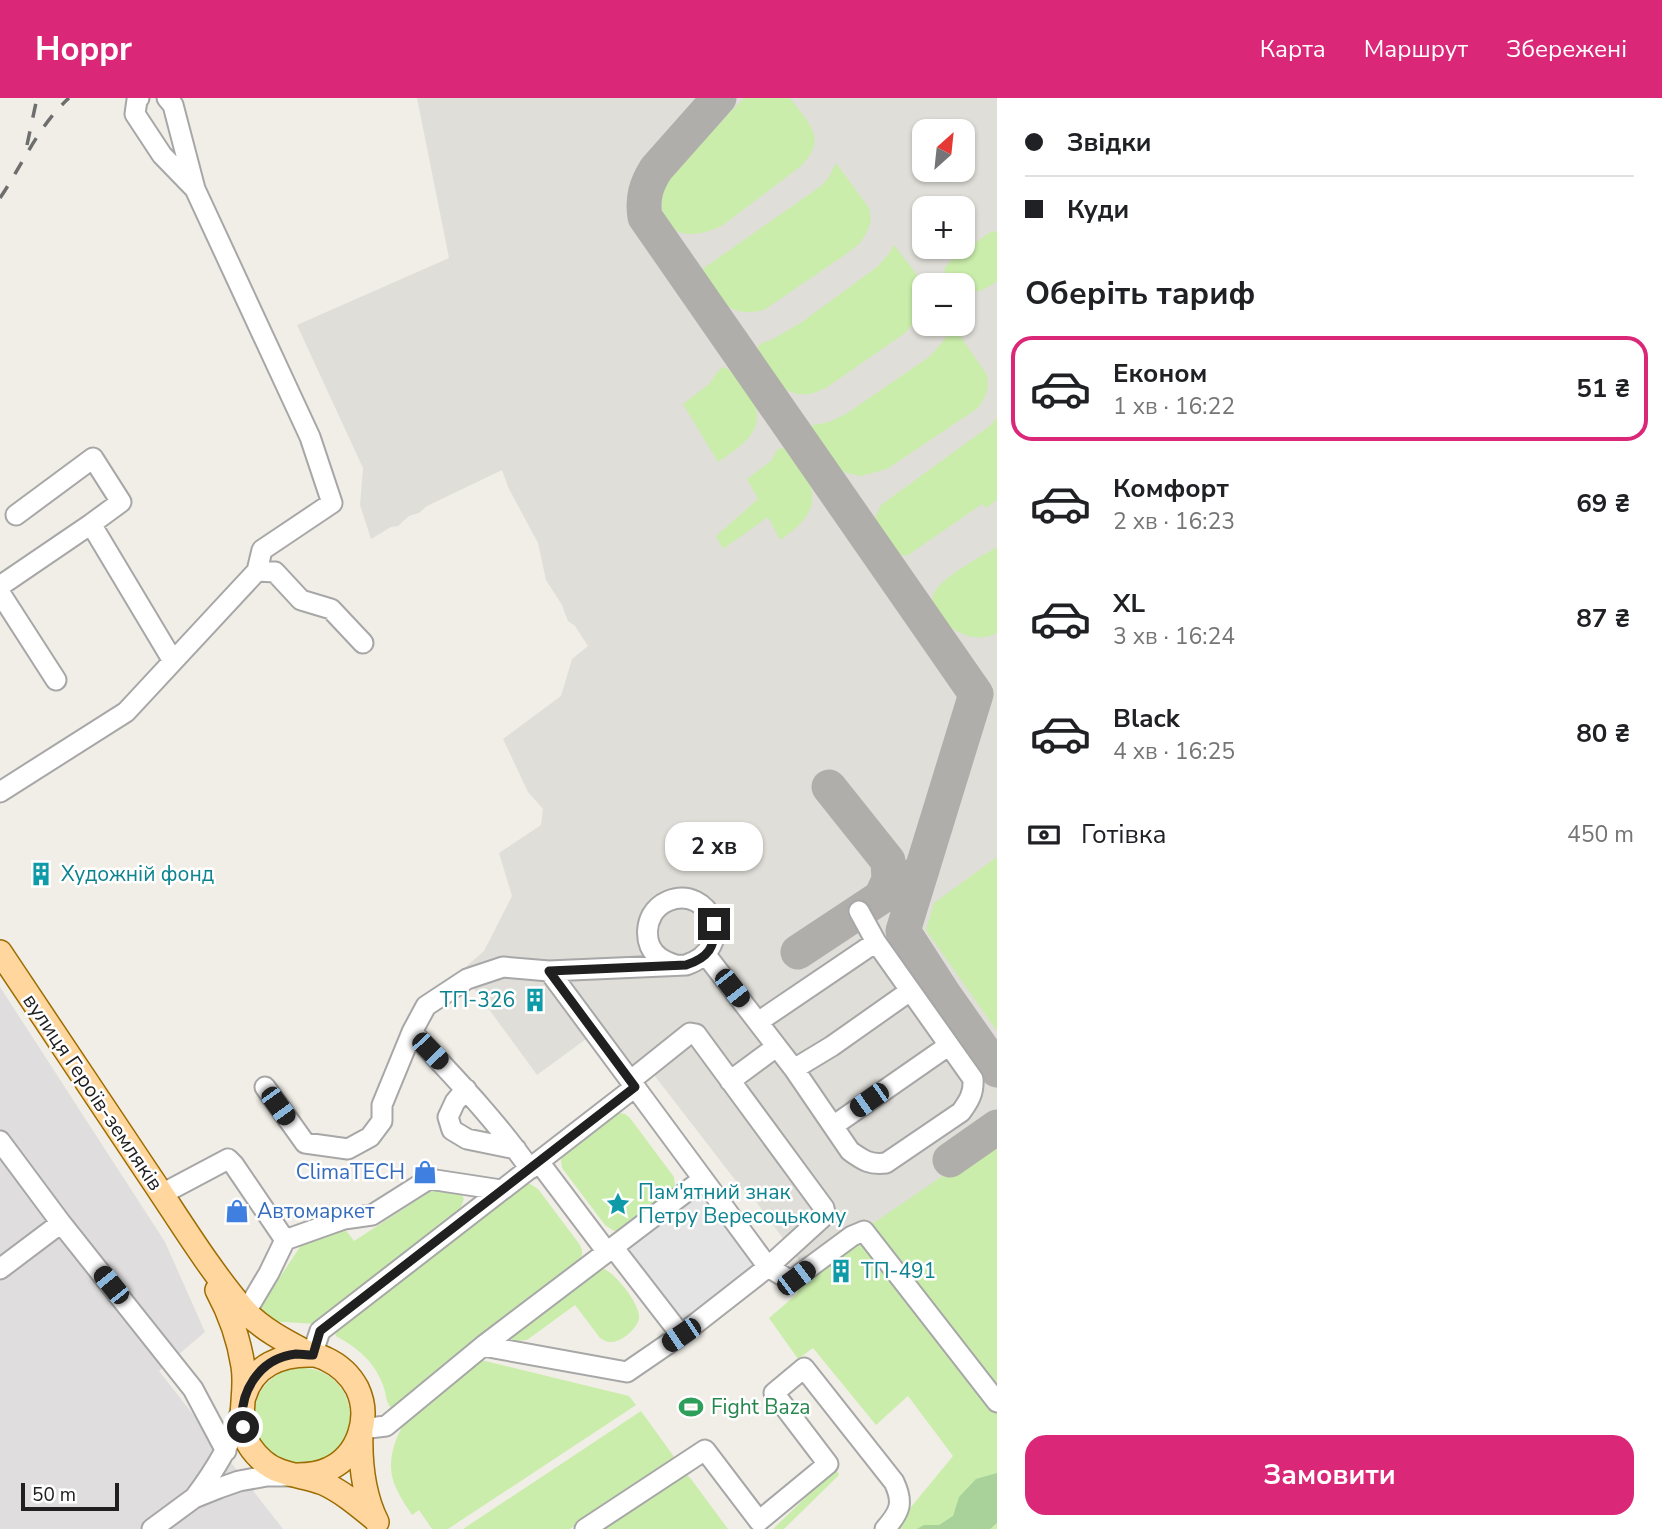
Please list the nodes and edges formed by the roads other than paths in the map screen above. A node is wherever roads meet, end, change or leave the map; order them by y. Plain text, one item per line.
1 (139, 98) edge
2 (167, 98) edge
3 (195, 188) junction
4 (16, 515) dead end
5 (90, 524) junction
6 (257, 571) junction
7 (0, 586) edge
8 (0, 593) edge
9 (363, 643) dead end
10 (173, 661) junction
11 (55, 680) dead end
12 (0, 792) edge
13 (859, 911) dead end
14 (876, 942) junction
15 (0, 952) edge
16 (706, 955) junction
17 (675, 965) junction
18 (549, 971) junction
19 (910, 991) junction
20 (758, 1022) junction
21 (412, 1032) junction
22 (776, 1046) junction
23 (948, 1046) junction
24 (794, 1069) junction
25 (730, 1081) junction
26 (633, 1084) junction
27 (265, 1087) dead end
28 (466, 1089) junction
29 (833, 1125) junction
30 (0, 1141) edge
31 (516, 1149) junction
32 (534, 1165) junction
33 (703, 1179) junction
34 (501, 1190) junction
35 (162, 1194) junction
36 (61, 1223) junction
37 (186, 1231) junction
38 (285, 1240) junction
39 (610, 1250) junction
40 (768, 1267) junction
41 (0, 1269) edge
42 (247, 1313) junction
43 (681, 1335) junction
44 (483, 1346) junction
45 (313, 1355) junction
46 (997, 1402) edge
47 (242, 1407) junction
48 (361, 1429) junction
49 (226, 1451) junction
50 (298, 1475) junction
51 (194, 1498) junction
52 (379, 1525) edge
53 (152, 1529) edge
54 (585, 1529) edge
55 (885, 1529) edge

1 - 3 street
2 - 3 street
3 - 6 street
4 - 5 street
5 - 7 street
5 - 10 street
6 - 9 street
6 - 10 street
8 - 11 street
10 - 12 street
13 - 14 street
14 - 19 street
14 - 20 street
15 - 35 main road, вулиця Героїв-земляків
16 - 17 street
16 - 17 street
16 - 20 street
17 - 18 street
18 - 21 street
18 - 26 street
19 - 23 street
19 - 24 street
20 - 22 street
21 - 27 street
21 - 28 street
22 - 24 street
22 - 25 street
23 - 29 street
23 - 29 street
24 - 29 street
25 - 26 street
25 - 40 street
26 - 32 street
26 - 33 street
28 - 31 street
28 - 31 street
30 - 36 street
31 - 32 street
32 - 34 street
32 - 39 street
33 - 39 street
33 - 40 street
34 - 38 street
34 - 45 street
35 - 37 main road, вулиця Героїв-земляків
35 - 38 street
36 - 41 street
36 - 49 street
37 - 42 main road
37 - 47 main road
38 - 42 street
39 - 43 street
39 - 44 street
40 - 43 street
40 - 46 street
42 - 45 main road
43 - 44 street
44 - 48 street
45 - 47 main road
45 - 48 main road
47 - 49 street
47 - 50 main road
48 - 50 main road
48 - 52 main road
49 - 51 street
50 - 51 street
50 - 52 main road
51 - 53 street
54 - 55 street

